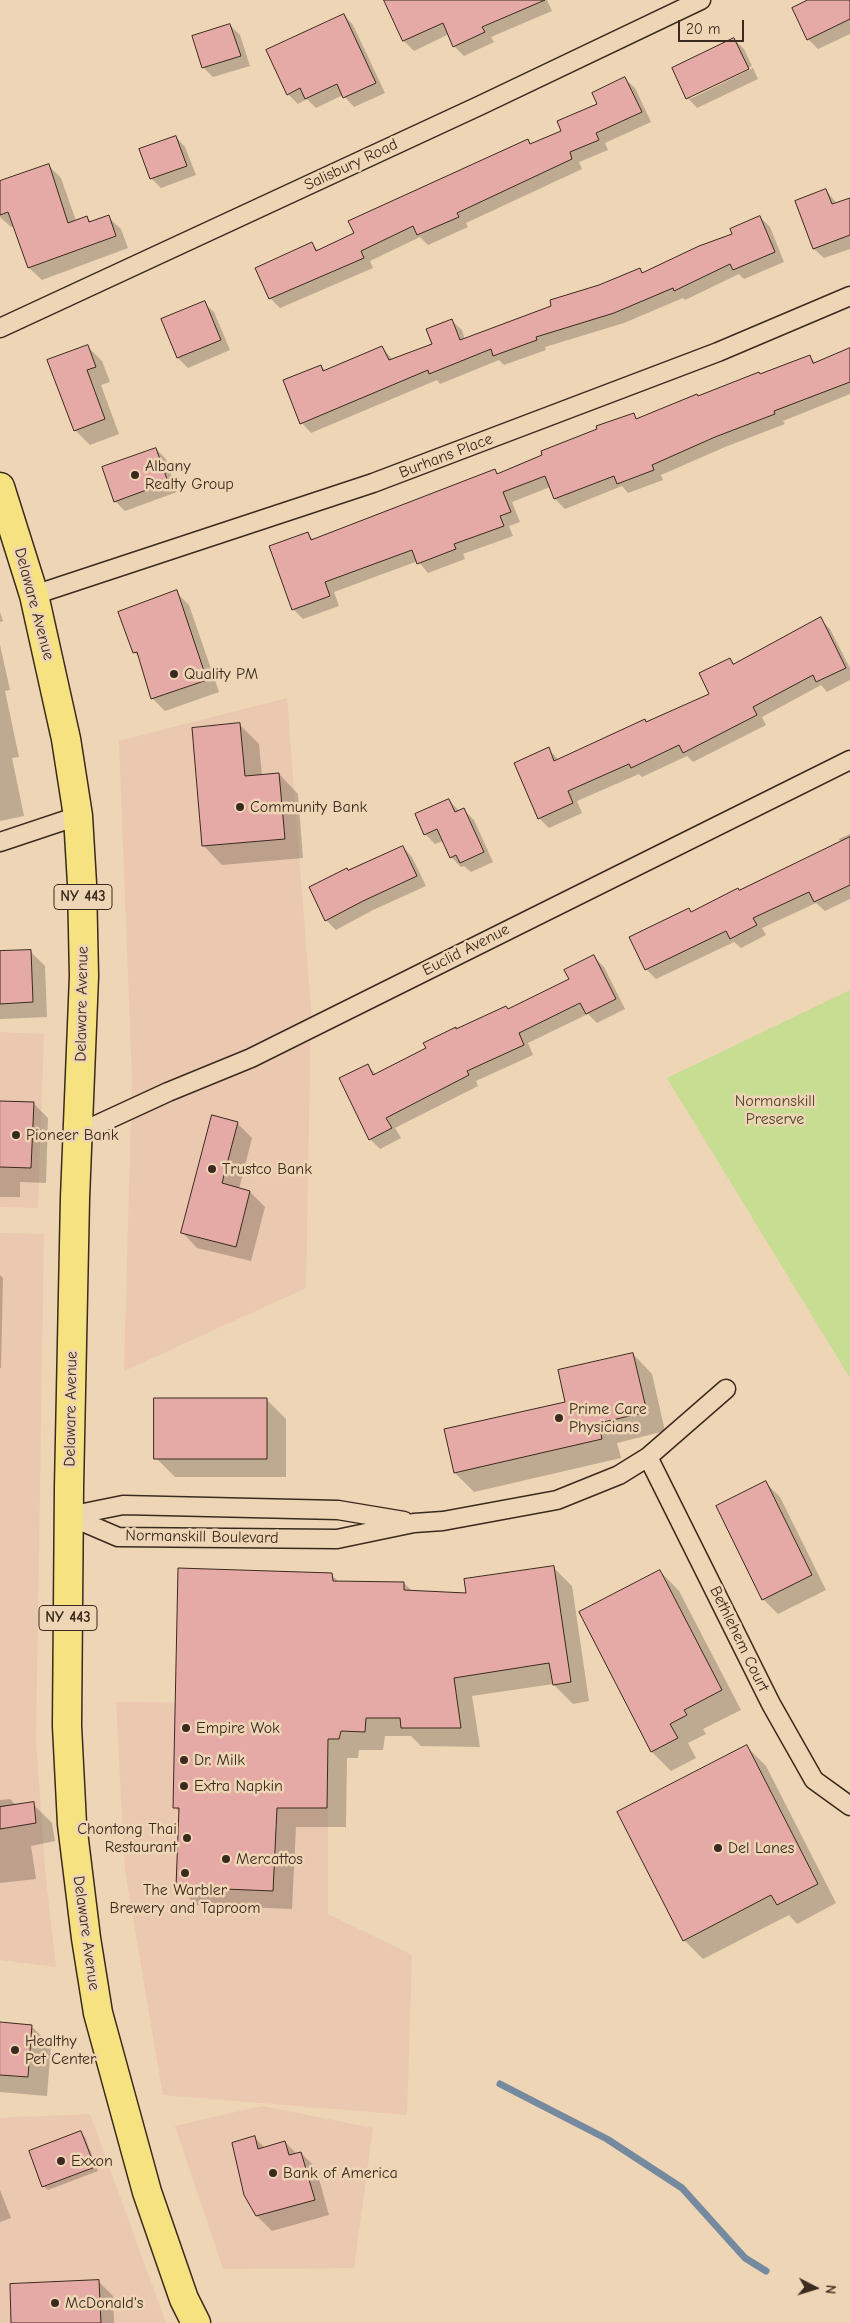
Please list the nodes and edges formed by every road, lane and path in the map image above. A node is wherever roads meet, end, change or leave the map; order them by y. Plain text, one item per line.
1 (701, 0) edge
2 (850, 296) edge
3 (0, 328) edge
4 (0, 487) edge
5 (34, 594) junction
6 (850, 760) edge
7 (78, 816) junction
8 (0, 842) edge
9 (79, 1133) junction
10 (726, 1390) dead end
11 (648, 1457) junction
12 (69, 1516) junction
13 (414, 1523) junction
14 (850, 1806) edge
15 (196, 2323) edge

1 - 3 street, Salisbury Road
2 - 5 street, Burhans Place
4 - 5 main road, Delaware Avenue / NY 443
5 - 7 main road, Delaware Avenue / NY 443
6 - 9 street, Euclid Avenue
7 - 8 street
7 - 9 main road, Delaware Avenue / NY 443
9 - 12 main road, Delaware Avenue / NY 443
10 - 11 street, Normanskill Boulevard
11 - 13 street, Normanskill Boulevard
11 - 14 street, Bethlehem Court
12 - 13 street, Normanskill Boulevard
12 - 13 street, Normanskill Boulevard
12 - 15 main road, Delaware Avenue / NY 443

